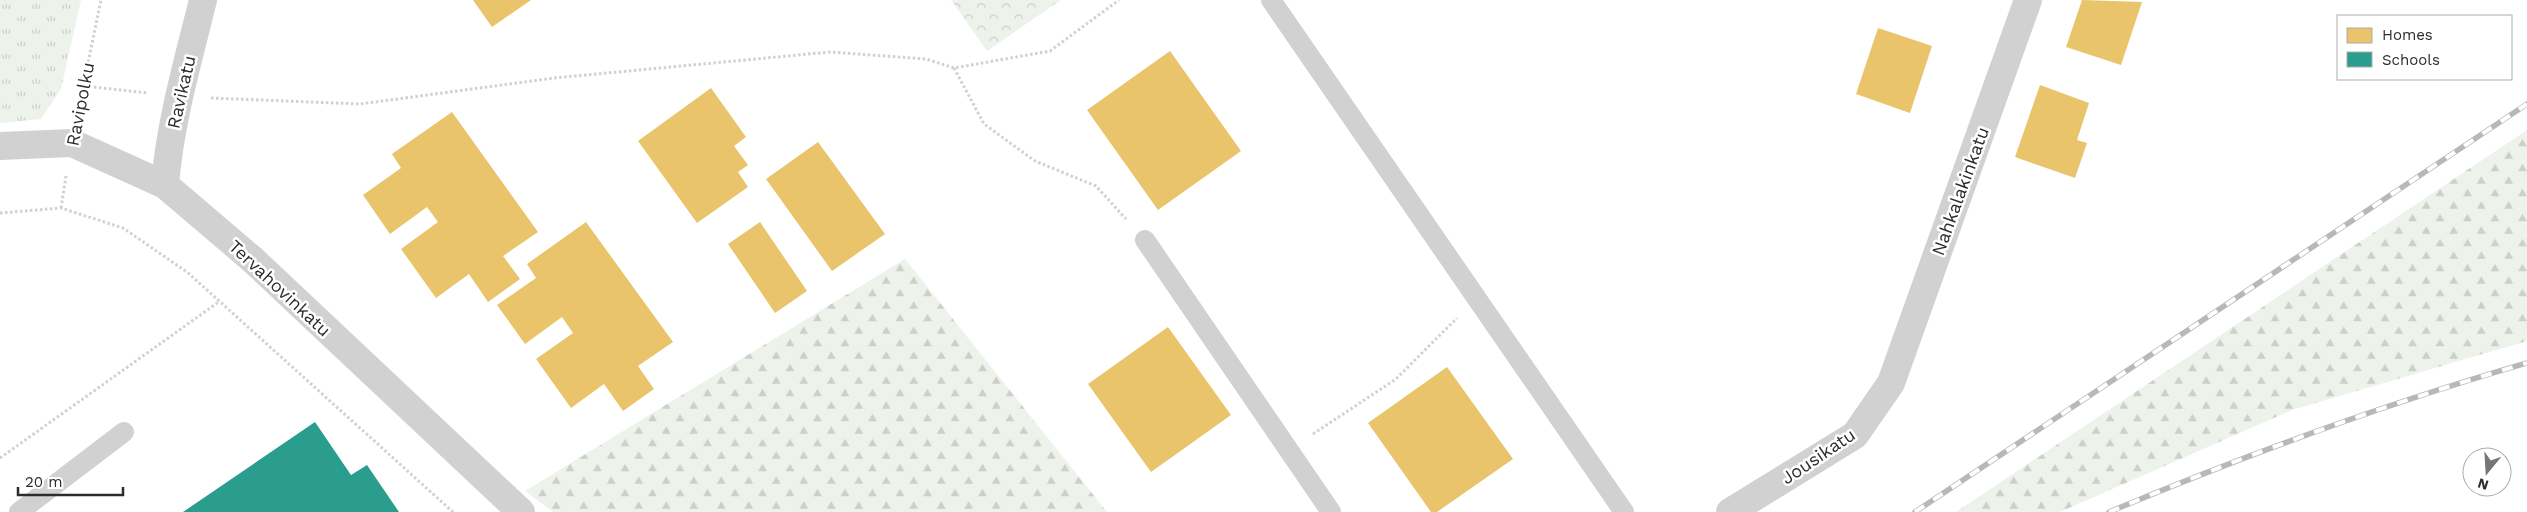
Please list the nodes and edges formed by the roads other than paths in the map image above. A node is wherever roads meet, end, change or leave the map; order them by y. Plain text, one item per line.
1 (203, 0) edge
2 (1271, 0) edge
3 (2028, 0) edge
4 (0, 146) edge
5 (165, 185) junction
6 (1145, 240) road end
7 (1891, 383) joint
8 (124, 432) dead end
9 (18, 512) edge
10 (521, 512) edge
11 (1331, 512) edge
12 (1624, 512) edge
13 (1730, 512) edge

1 - 5 street, Ravikatu
2 - 12 lane
3 - 7 street, Nahkalakinkatu
4 - 5 street, Tervahovinkatu
5 - 10 street, Tervahovinkatu
6 - 11 lane
7 - 13 street, Jousikatu
8 - 9 lane

